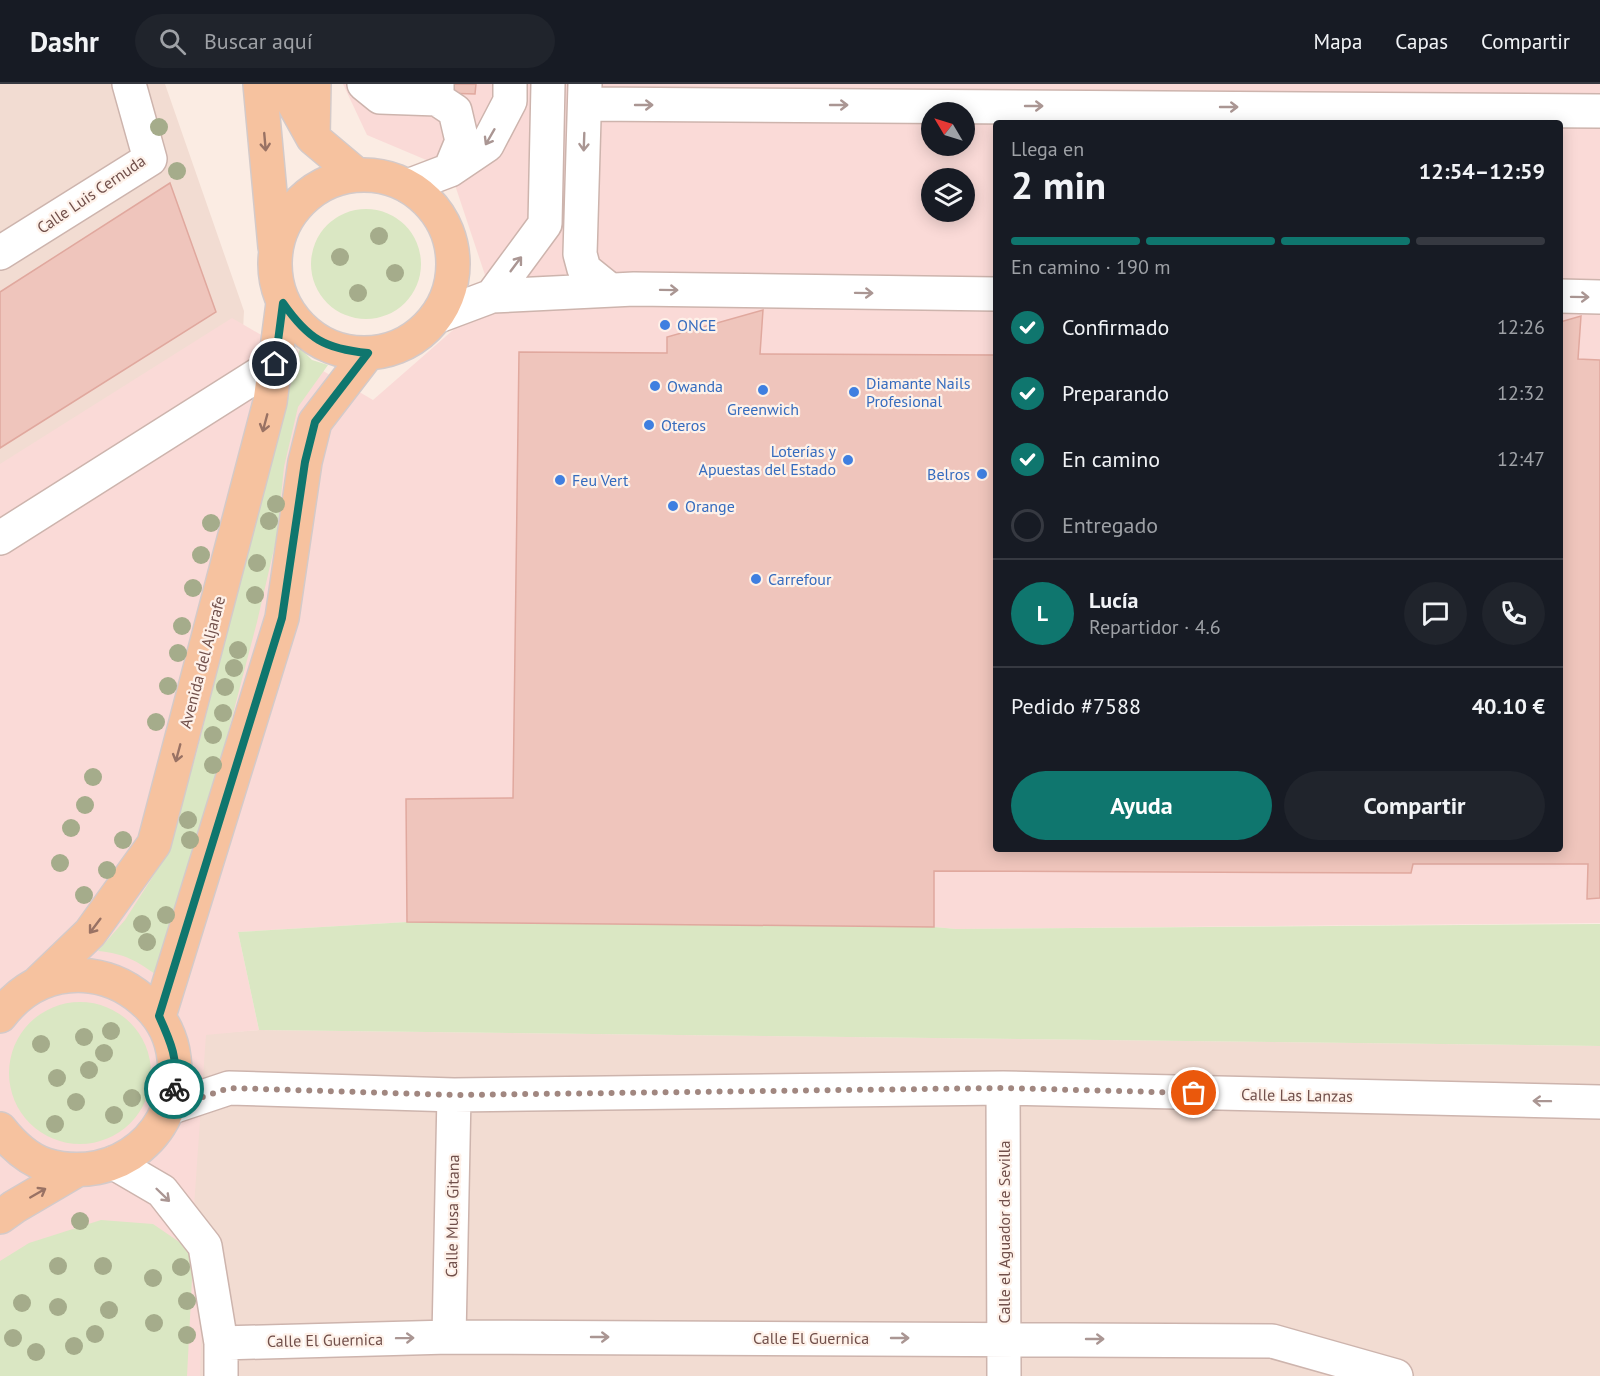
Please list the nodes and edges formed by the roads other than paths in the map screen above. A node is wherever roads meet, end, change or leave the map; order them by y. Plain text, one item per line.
1 (129, 84) edge
2 (260, 84) edge
3 (283, 84) edge
4 (314, 84) edge
5 (364, 84) edge
6 (510, 84) edge
7 (548, 84) edge
8 (422, 91) edge
9 (585, 94) edge
10 (1600, 111) edge
11 (313, 138) junction
12 (450, 170) junction
13 (357, 175) junction
14 (408, 186) junction
15 (275, 252) junction
16 (0, 253) edge
17 (610, 290) junction
18 (993, 294) edge
19 (492, 296) junction
20 (1563, 296) edge
21 (1600, 297) edge
22 (283, 303) junction
23 (436, 317) junction
24 (368, 353) junction
25 (275, 364) junction
26 (0, 538) edge
27 (39, 982) junction
28 (0, 1016) edge
29 (159, 1016) junction
30 (1003, 1088) junction
31 (454, 1095) junction
32 (1600, 1102) edge
33 (170, 1108) junction
34 (0, 1129) edge
35 (114, 1163) junction
36 (77, 1170) junction
37 (0, 1217) edge
38 (449, 1337) junction
39 (1005, 1338) junction
40 (220, 1343) junction
41 (221, 1376) edge
42 (1004, 1376) edge
43 (1396, 1376) edge

1 - 16 street, Calle Luis Cernuda
2 -> 15 main road
3 - 11 main road
4 - 11 main road
5 - 8 street
6 -> 12 street
19 -> 7 street
8 - 12 street
9 -> 10 street
9 -> 17 street
11 - 13 main road
12 - 14 street
13 - 14 main road
13 - 15 main road
14 - 23 main road
15 - 22 main road
17 -> 18 street
17 - 19 street
19 - 23 street
20 -> 21 street
22 - 24 main road
22 - 25 main road, Avenida del Aljarafe
23 - 24 main road
24 - 29 main road
25 - 26 street
25 -> 27 main road, Avenida del Aljarafe
27 - 28 main road
27 - 29 main road
29 - 33 main road
30 - 31 street, Calle Las Lanzas
32 -> 30 street, Calle Las Lanzas
30 - 39 street, Calle el Aguador de Sevilla
31 - 33 street, Calle Las Lanzas
31 - 38 street, Calle Musa Gitana
33 - 35 main road
34 - 36 main road
35 - 36 main road
35 -> 40 street
37 -> 36 main road
38 -> 39 street, Calle El Guernica
40 -> 38 street, Calle El Guernica
39 - 42 street, Calle el Aguador de Sevilla
39 -> 43 street, Calle El Guernica
40 - 41 street

